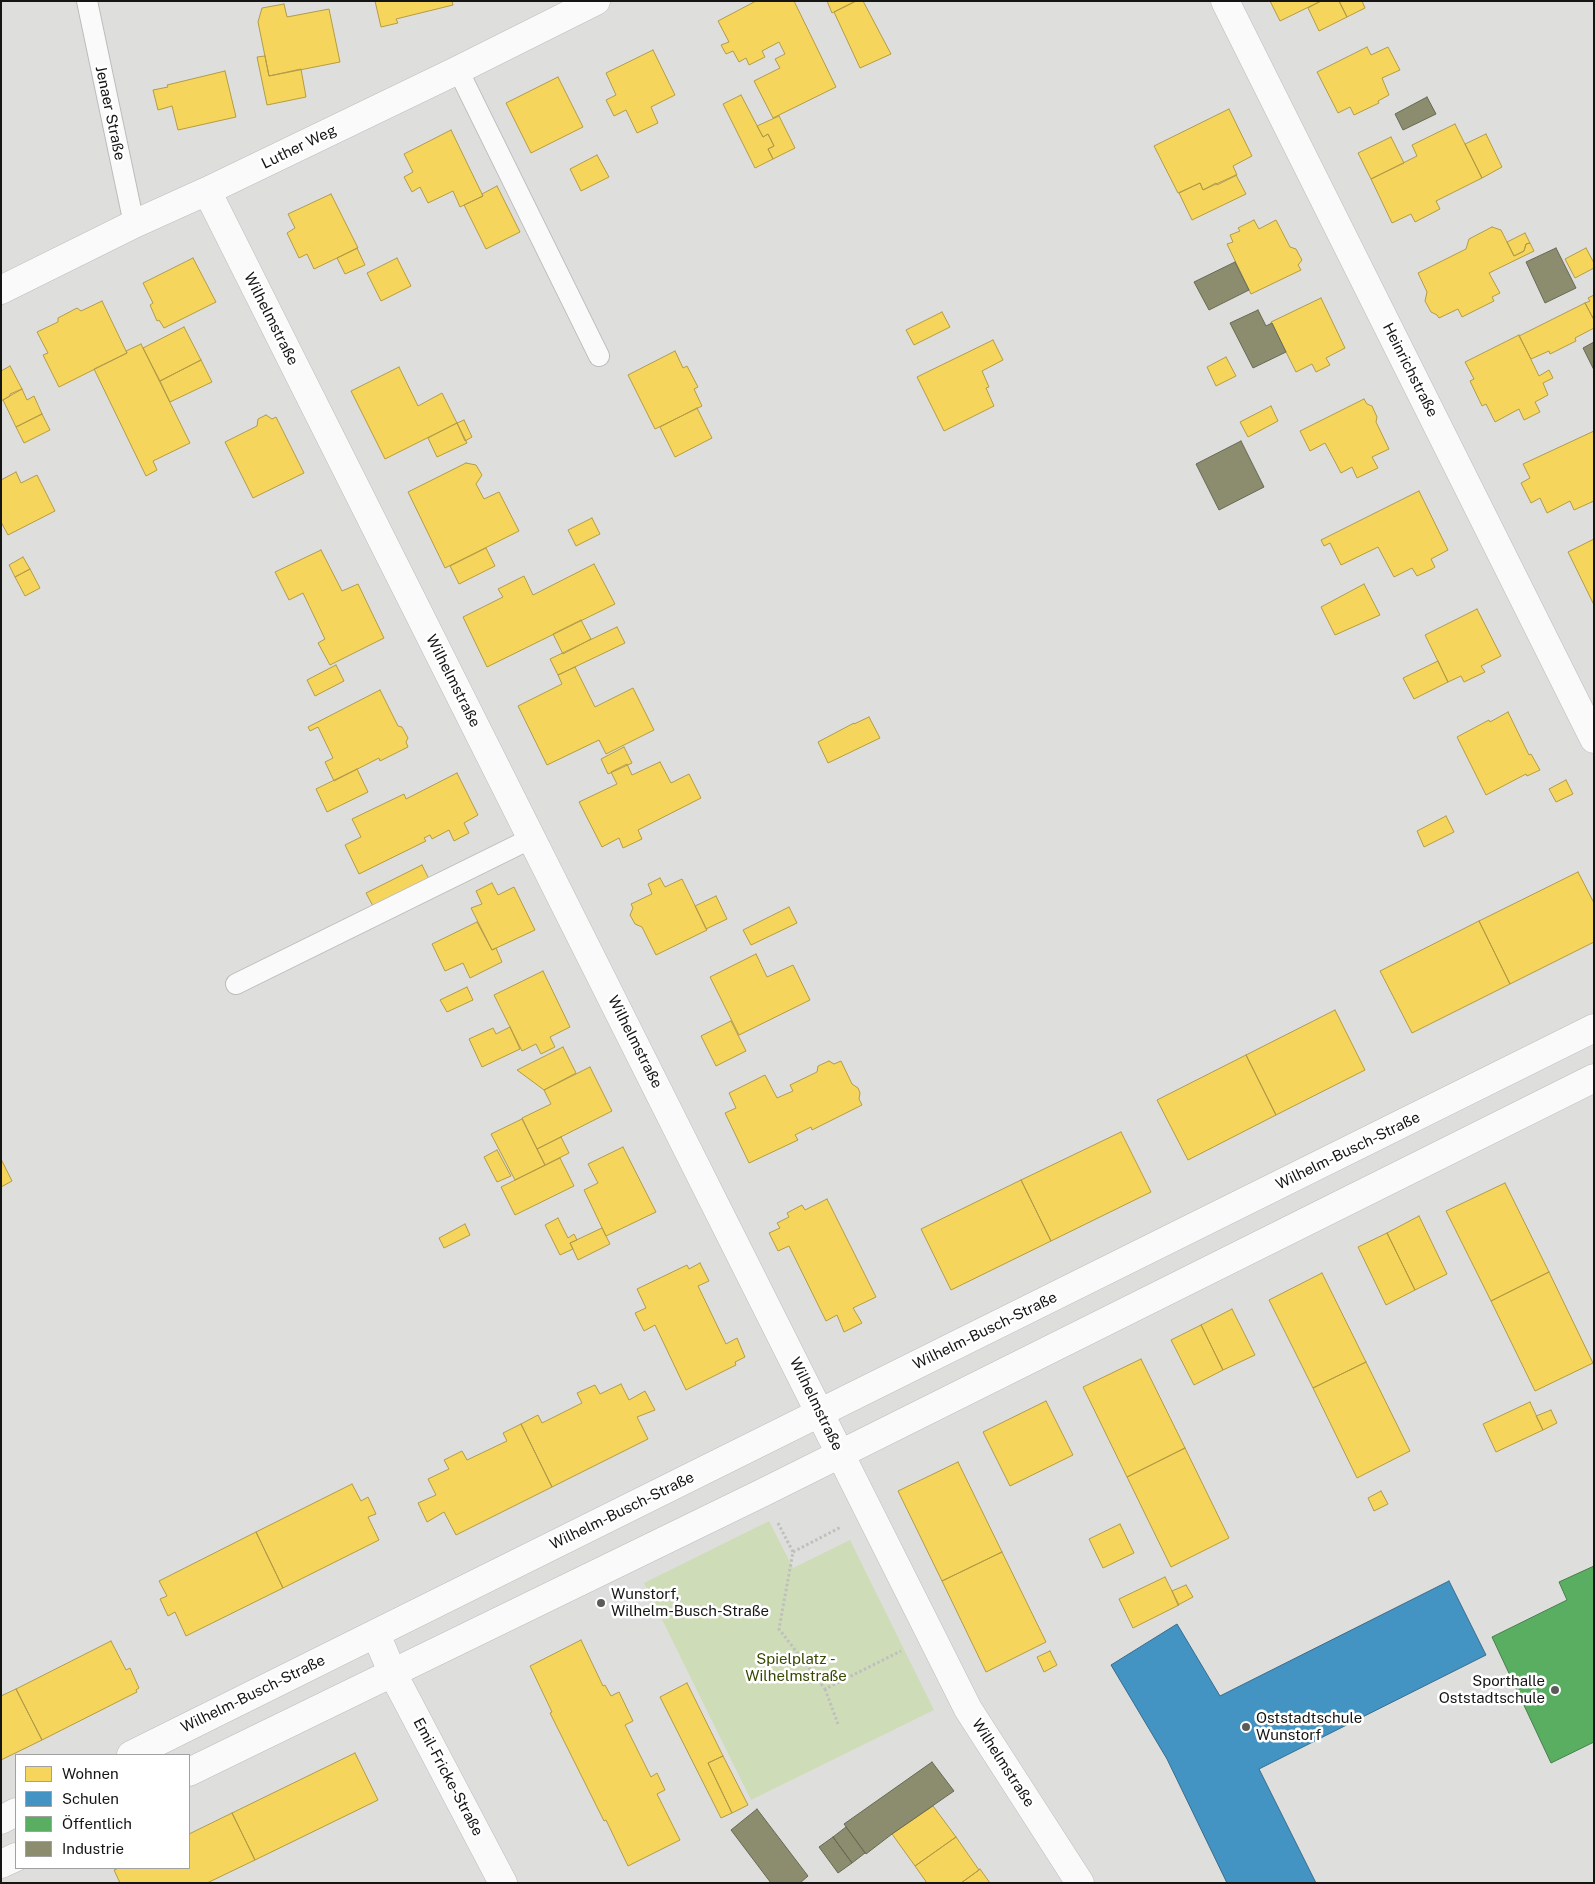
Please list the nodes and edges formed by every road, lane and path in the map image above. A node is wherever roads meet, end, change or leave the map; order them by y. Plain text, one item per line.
1 (87, 1) edge
2 (596, 1) edge
3 (1225, 1) edge
4 (458, 70) junction
5 (207, 192) junction
6 (134, 224) junction
7 (1, 290) edge
8 (599, 356) dead end
9 (1594, 739) edge
10 (532, 838) junction
11 (236, 984) dead end
12 (1594, 1028) edge
13 (1594, 1078) edge
14 (821, 1413) junction
15 (841, 1454) junction
16 (762, 1493) junction
17 (870, 1512) junction
18 (793, 1552) junction
19 (376, 1634) junction
20 (931, 1636) junction
21 (392, 1672) junction
22 (825, 1689) junction
23 (838, 1724) dead end
24 (133, 1754) edge
25 (190, 1772) edge
26 (15, 1813) edge
27 (1, 1820) edge
28 (15, 1857) edge
29 (1, 1864) edge
30 (503, 1883) edge
31 (1080, 1883) edge

1 - 6 lane, Jenaer Straße
2 - 4 street, Luther Weg
3 - 9 street, Heinrichstraße
4 - 5 street, Luther Weg
4 - 8 lane
5 - 6 street, Luther Weg
5 - 10 street, Wilhelmstraße
6 - 7 street, Luther Weg
10 - 11 lane
10 - 14 street, Wilhelmstraße
12 - 14 street, Wilhelm-Busch-Straße
13 - 15 street
14 - 15 street, Wilhelmstraße
14 - 19 street, Wilhelm-Busch-Straße
15 - 16 street
15 - 17 street, Wilhelmstraße
16 - 18 path
16 - 21 street
17 - 18 path
17 - 20 street, Wilhelmstraße
18 - 22 path
19 - 21 street
19 - 24 street, Wilhelm-Busch-Straße
20 - 22 path
20 - 31 street, Wilhelmstraße
21 - 25 street
21 - 30 street, Emil-Fricke-Straße
22 - 23 path
26 - 27 street
28 - 29 street

